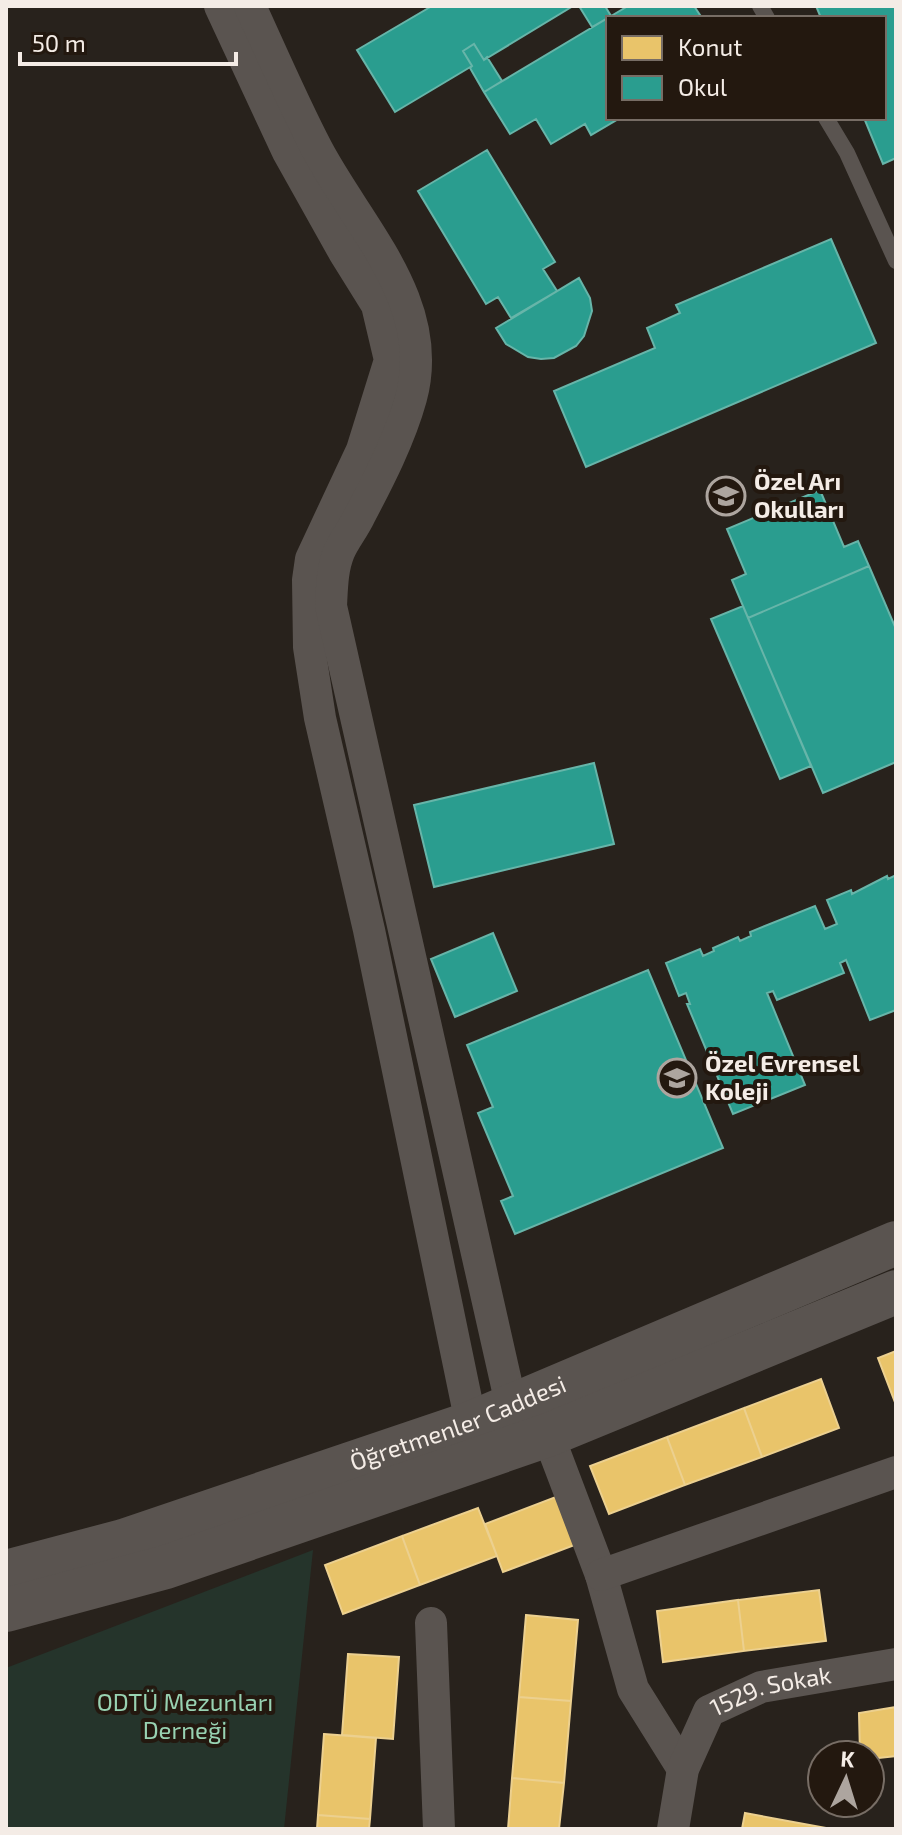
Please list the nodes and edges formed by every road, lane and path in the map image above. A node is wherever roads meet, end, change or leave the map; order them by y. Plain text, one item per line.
1 (220, 6) edge
2 (250, 6) edge
3 (827, 120) edge
4 (896, 261) edge
5 (896, 1243) edge
6 (896, 1292) edge
7 (511, 1404) junction
8 (471, 1423) junction
9 (548, 1435) junction
10 (896, 1472) edge
11 (6, 1572) edge
12 (601, 1575) junction
13 (6, 1610) edge
14 (431, 1623) dead end
15 (896, 1664) edge
16 (683, 1769) junction
17 (439, 1829) edge
18 (673, 1829) edge

1 - 8 street
2 - 7 street
3 - 4 lane
5 - 7 main road, Öğretmenler Caddesi
6 - 9 main road, Öğretmenler Caddesi
7 - 8 main road, Öğretmenler Caddesi
8 - 11 main road, Öğretmenler Caddesi
9 - 12 street
9 - 13 main road, Öğretmenler Caddesi
10 - 12 street
12 - 16 street
14 - 17 street
15 - 16 street, 1529. Sokak
16 - 18 street, 1529. Sokak

